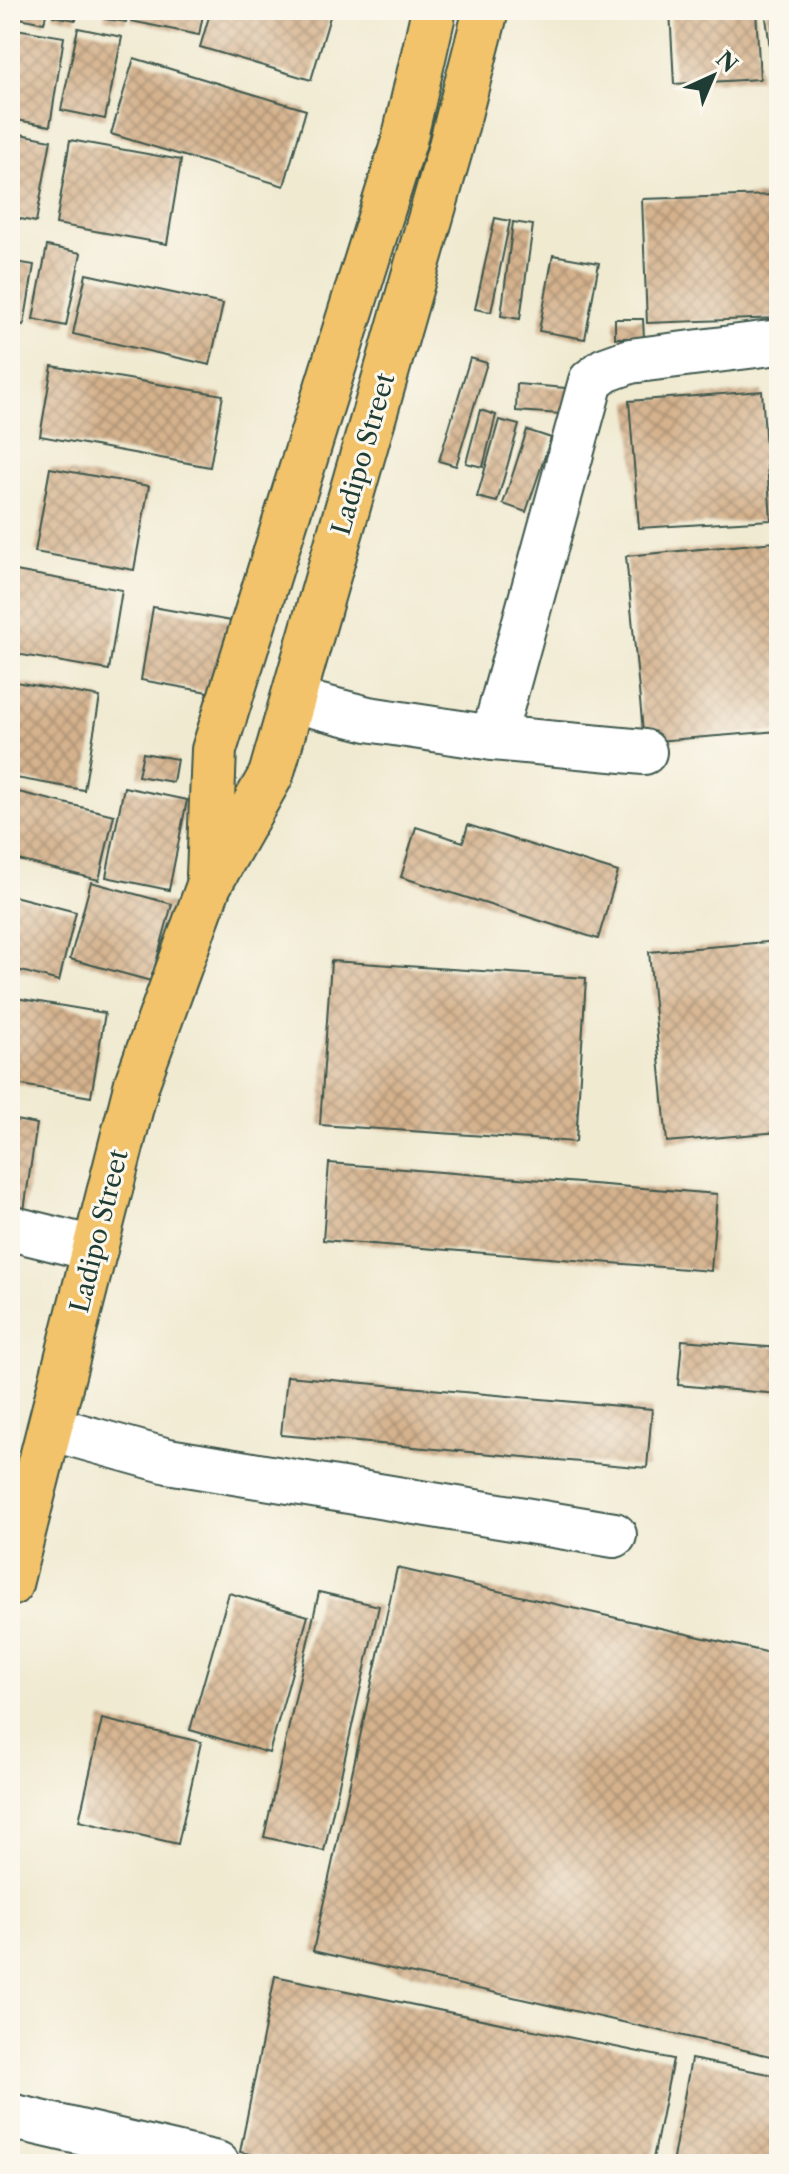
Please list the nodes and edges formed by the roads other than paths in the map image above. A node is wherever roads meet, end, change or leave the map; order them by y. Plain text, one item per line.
1 (434, 10) edge
2 (486, 10) edge
3 (779, 342) edge
4 (293, 700) junction
5 (493, 738) junction
6 (644, 752) dead end
7 (209, 885) junction
8 (10, 1228) edge
9 (95, 1249) junction
10 (50, 1428) junction
11 (614, 1535) dead end
12 (10, 1584) edge
13 (10, 2116) edge
14 (217, 2164) edge

1 - 7 main road, Ladipo Street
2 - 4 main road, Ladipo Street
3 - 5 street
4 - 5 street
4 - 7 main road, Ladipo Street
5 - 6 street
7 - 9 main road, Ladipo Street
8 - 9 street
9 - 10 main road, Ladipo Street
10 - 11 street
10 - 12 main road, Ladipo Street
13 - 14 street

